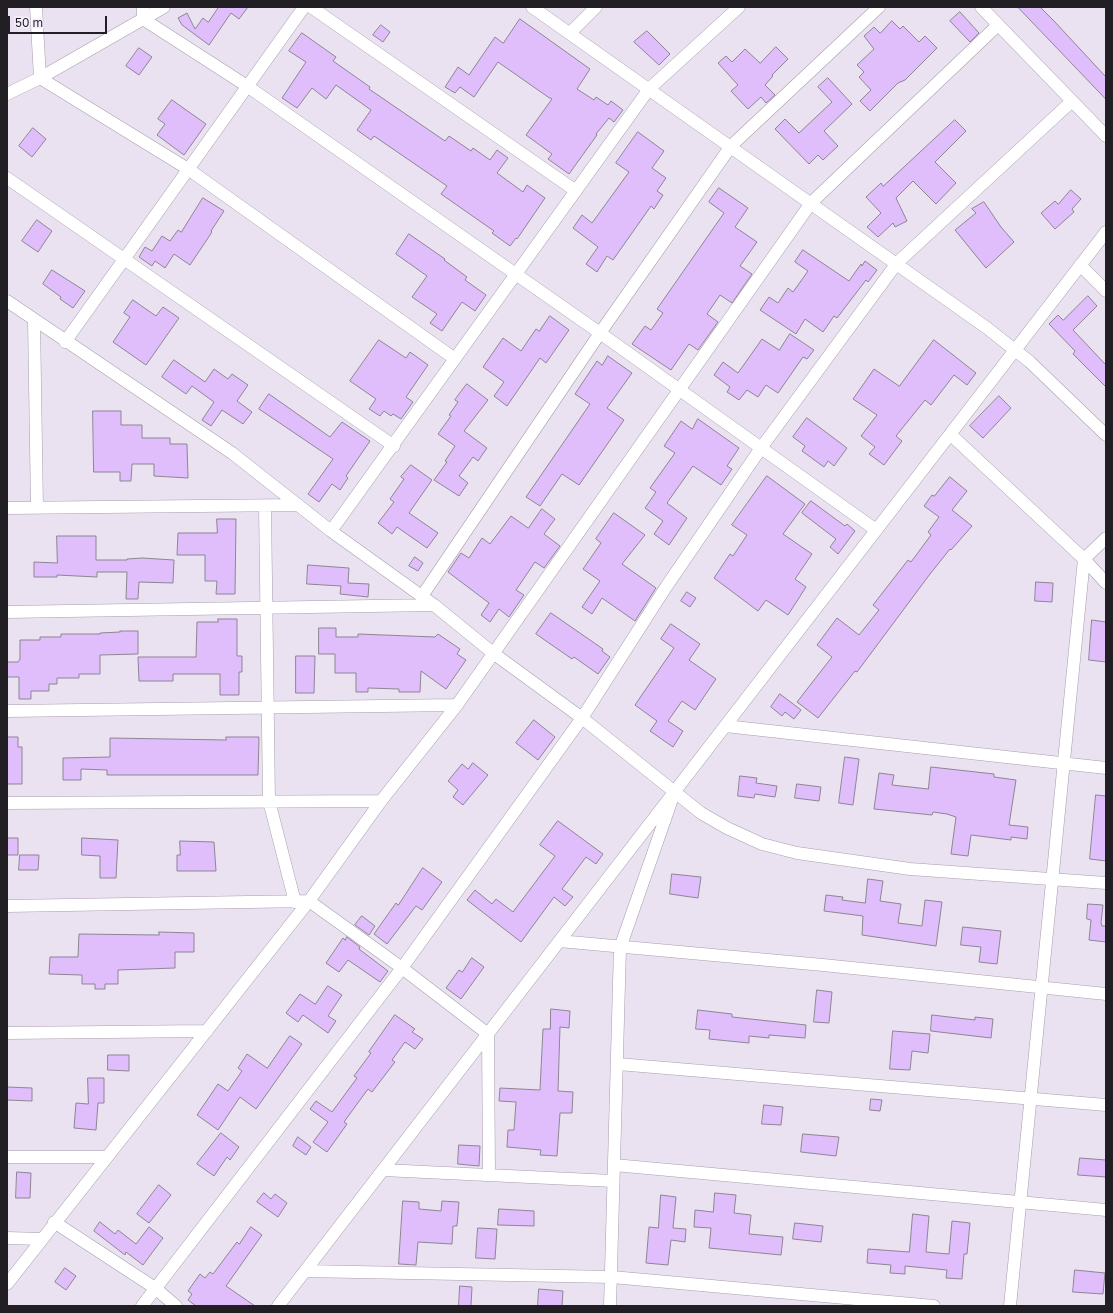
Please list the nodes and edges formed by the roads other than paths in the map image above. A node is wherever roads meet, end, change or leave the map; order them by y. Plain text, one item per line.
1 (36, 7) edge
2 (164, 7) edge
3 (304, 7) edge
4 (311, 7) edge
5 (532, 7) edge
6 (596, 7) edge
7 (739, 7) edge
8 (879, 7) edge
9 (981, 7) edge
10 (143, 13) edge
11 (998, 25) junction
12 (570, 34) junction
13 (40, 78) junction
14 (247, 86) junction
15 (649, 89) junction
16 (7, 94) edge
17 (1072, 101) junction
18 (1103, 128) edge
19 (731, 146) junction
20 (188, 169) junction
21 (7, 178) edge
22 (576, 191) junction
23 (811, 203) junction
24 (1106, 232) edge
25 (124, 260) junction
26 (897, 263) junction
27 (1080, 265) junction
28 (515, 275) junction
29 (1106, 291) edge
30 (7, 301) edge
31 (34, 320) junction
32 (600, 333) junction
33 (64, 342) junction
34 (1015, 350) junction
35 (455, 359) junction
36 (680, 390) junction
37 (950, 434) junction
38 (1106, 435) edge
39 (394, 446) junction
40 (761, 448) junction
41 (297, 505) junction
42 (265, 506) junction
43 (7, 508) edge
44 (37, 508) junction
45 (876, 530) junction
46 (331, 531) junction
47 (1106, 538) edge
48 (1084, 559) junction
49 (1106, 583) edge
50 (422, 596) junction
51 (434, 605) junction
52 (266, 608) junction
53 (7, 612) edge
54 (493, 653) junction
55 (457, 705) junction
56 (268, 707) junction
57 (7, 711) edge
58 (582, 718) junction
59 (725, 726) junction
60 (1064, 765) junction
61 (1106, 768) edge
62 (675, 791) junction
63 (269, 801) junction
64 (381, 801) junction
65 (7, 802) edge
66 (1052, 879) junction
67 (1106, 883) edge
68 (295, 902) junction
69 (309, 902) junction
70 (7, 906) edge
71 (559, 941) junction
72 (620, 948) junction
73 (402, 968) junction
74 (1042, 988) junction
75 (1106, 994) edge
76 (207, 1031) junction
77 (7, 1033) edge
78 (488, 1034) junction
79 (618, 1064) junction
80 (1031, 1099) junction
81 (1106, 1105) edge
82 (7, 1157) edge
83 (107, 1157) junction
84 (614, 1165) junction
85 (383, 1170) junction
86 (489, 1175) junction
87 (613, 1181) junction
88 (1020, 1202) junction
89 (1106, 1210) edge
90 (54, 1222) junction
91 (7, 1238) edge
92 (41, 1239) junction
93 (305, 1271) junction
94 (612, 1277) junction
95 (7, 1284) edge
96 (155, 1288) junction
97 (142, 1306) edge
98 (176, 1306) edge
99 (278, 1306) edge
100 (610, 1306) edge
101 (934, 1306) edge
102 (1010, 1306) edge

1 - 13 street
2 - 10 street
3 - 14 street
4 - 22 street
5 - 12 street
6 - 12 street
7 - 15 street
8 - 19 street
9 - 11 street
10 - 13 street
10 - 14 street
11 - 17 street
11 - 23 street
12 - 15 street
13 - 16 street
13 - 20 street
14 - 20 street
14 - 28 street
15 - 19 street
15 - 22 street
17 - 18 street
17 - 26 street
19 - 23 street
19 - 32 street
20 - 25 street
20 - 35 street
21 - 25 street
22 - 28 street
23 - 26 street
23 - 36 street
24 - 27 street
25 - 33 street
25 - 39 street
26 - 34 street
26 - 40 street
27 - 29 street
27 - 34 street
28 - 32 street
28 - 35 street
30 - 31 street
31 - 33 street
31 - 44 street
32 - 36 street
32 - 50 street
33 - 41 street
34 - 37 street
34 - 38 street
35 - 39 street
36 - 40 street
36 - 54 street
37 - 45 street
37 - 48 street
39 - 46 street
40 - 45 street
40 - 58 street
41 - 42 street
41 - 46 street
42 - 44 street
42 - 52 street
43 - 44 street
45 - 59 street
46 - 50 street
47 - 48 street
48 - 49 street
48 - 60 street
50 - 51 street
51 - 52 street
51 - 54 street
52 - 53 street
52 - 56 street
54 - 55 street
54 - 58 street
55 - 56 street
55 - 64 street
56 - 57 street
56 - 63 street
58 - 62 street
58 - 73 street
59 - 60 street
59 - 62 street
60 - 61 street
60 - 66 street
62 - 66 street
62 - 71 street
62 - 72 street
63 - 64 street
63 - 65 street
63 - 68 street
64 - 69 street
66 - 67 street
66 - 74 street
68 - 69 street
68 - 70 street
69 - 73 street
69 - 76 street
71 - 72 street
71 - 78 street
72 - 74 street
72 - 79 street
73 - 78 street
73 - 96 street
74 - 75 street
74 - 80 street
76 - 77 street
76 - 83 street
78 - 85 street
78 - 86 street
79 - 80 street
79 - 84 street
80 - 81 street
80 - 88 street
82 - 83 street
83 - 90 street
84 - 87 street
84 - 88 street
85 - 86 street
85 - 93 street
86 - 87 street
87 - 94 street
88 - 89 street
88 - 102 street
90 - 92 street
90 - 96 street
91 - 92 street
92 - 95 street
93 - 94 street
93 - 99 street
94 - 100 street
94 - 101 street
96 - 97 street
96 - 98 street

